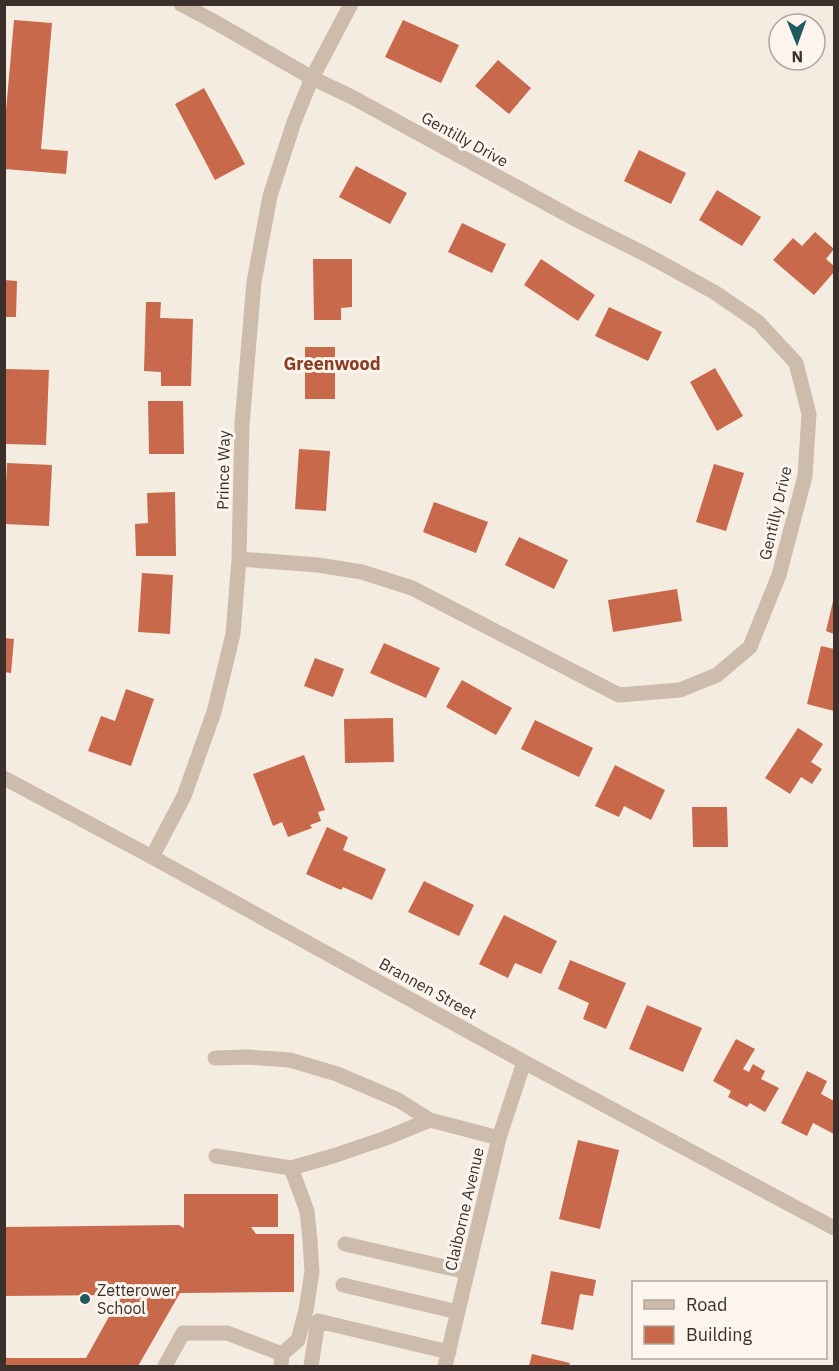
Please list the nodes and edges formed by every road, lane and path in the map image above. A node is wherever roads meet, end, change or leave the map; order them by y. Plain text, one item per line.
1 (182, 4) edge
2 (351, 4) edge
3 (312, 78) junction
4 (239, 559) junction
5 (4, 778) edge
6 (152, 856) junction
7 (215, 1058) dead end
8 (524, 1062) junction
9 (430, 1120) junction
10 (499, 1138) junction
11 (216, 1156) dead end
12 (291, 1168) junction
13 (834, 1228) edge
14 (345, 1244) dead end
15 (467, 1272) junction
16 (343, 1285) dead end
17 (458, 1312) junction
18 (298, 1340) junction
19 (315, 1341) junction
20 (447, 1359) edge
21 (281, 1360) edge
22 (165, 1366) edge
23 (311, 1366) edge

1 - 3 street, Gentilly Drive
2 - 3 street, Prince Way
3 - 4 street, Prince Way
3 - 4 street, Gentilly Drive
4 - 6 street, Prince Way
5 - 6 street, Brannen Street
6 - 8 street, Brannen Street
7 - 9 street
8 - 10 street, Claiborne Avenue
8 - 13 street, Brannen Street
9 - 10 street
9 - 12 street
10 - 15 street, Claiborne Avenue
11 - 12 street
12 - 18 street
14 - 15 street
15 - 17 street, Claiborne Avenue
16 - 17 street
17 - 20 street, Claiborne Avenue
18 - 19 street
18 - 21 street
19 - 20 street
19 - 23 street
21 - 22 street

